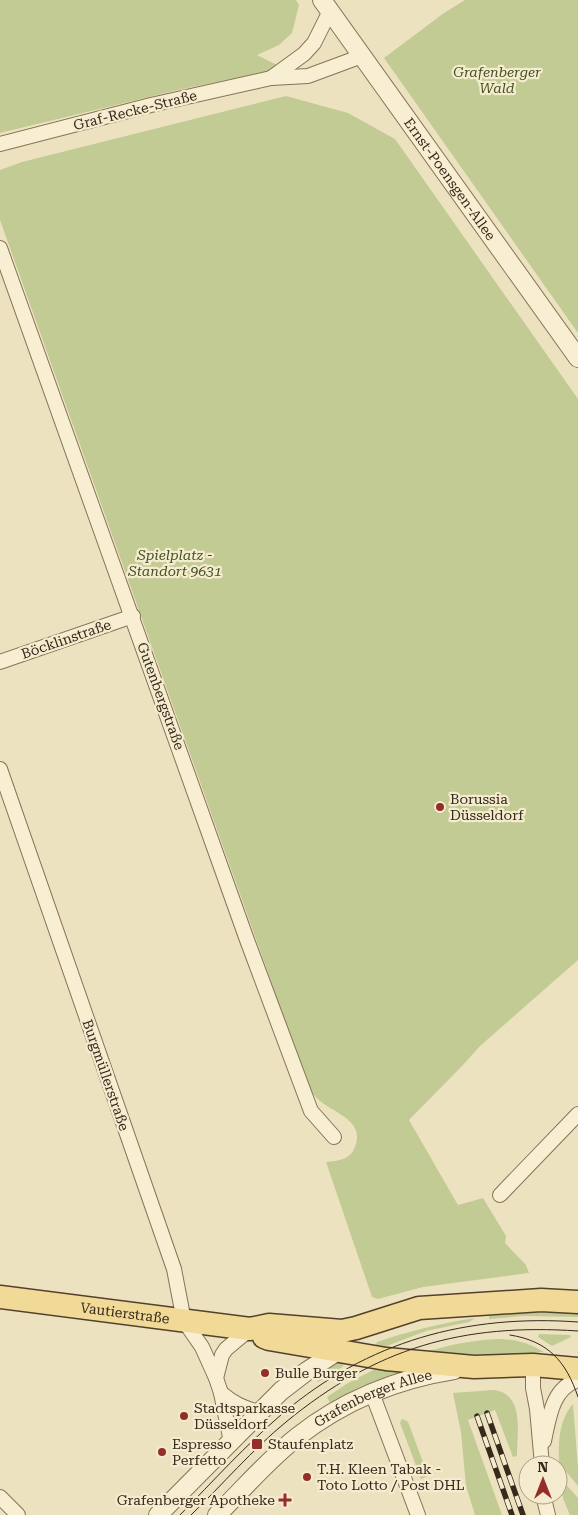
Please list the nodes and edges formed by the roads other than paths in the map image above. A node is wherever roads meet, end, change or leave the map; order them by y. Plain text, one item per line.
1 (326, 6) edge
2 (362, 56) junction
3 (271, 78) junction
4 (0, 144) edge
5 (0, 248) edge
6 (578, 358) edge
7 (133, 616) junction
8 (0, 662) edge
9 (0, 769) edge
10 (578, 1114) edge
11 (334, 1137) dead end
12 (500, 1194) dead end
13 (0, 1297) edge
14 (578, 1302) edge
15 (184, 1321) junction
16 (250, 1329) junction
17 (340, 1341) junction
18 (533, 1365) junction
19 (474, 1368) junction
20 (578, 1369) edge
21 (216, 1378) junction
22 (578, 1380) edge
23 (221, 1393) junction
24 (372, 1393) junction
25 (259, 1412) junction
26 (231, 1442) junction
27 (541, 1455) edge
28 (543, 1455) edge
29 (0, 1497) edge
30 (18, 1515) edge
31 (158, 1515) edge
32 (216, 1515) edge
33 (418, 1515) edge

1 - 2 street, Ernst-Poensgen-Allee
1 - 3 street, Graf-Recke-Straße
2 - 3 street, Graf-Recke-Straße
2 - 6 street, Ernst-Poensgen-Allee
3 - 4 street, Graf-Recke-Straße
5 - 7 street, Gutenbergstraße
7 - 8 street, Böcklinstraße
7 - 11 street, Gutenbergstraße
9 - 15 street, Burgmüllerstraße
10 - 12 street
13 - 15 main road, Vautierstraße
14 - 17 main road
15 - 16 main road, Vautierstraße
15 - 21 street, Burgmüllerstraße
16 - 17 main road, Vautierstraße
16 - 21 street
17 - 19 main road
17 - 25 street
18 - 19 main road
18 - 20 main road
18 - 27 street
19 - 24 street, Grafenberger Allee
21 - 23 street, Burgmüllerstraße
22 - 28 street
23 - 25 street
23 - 26 street, Burgmüllerstraße
24 - 32 street, Grafenberger Allee
24 - 33 street
25 - 26 street
26 - 31 street
29 - 30 street

